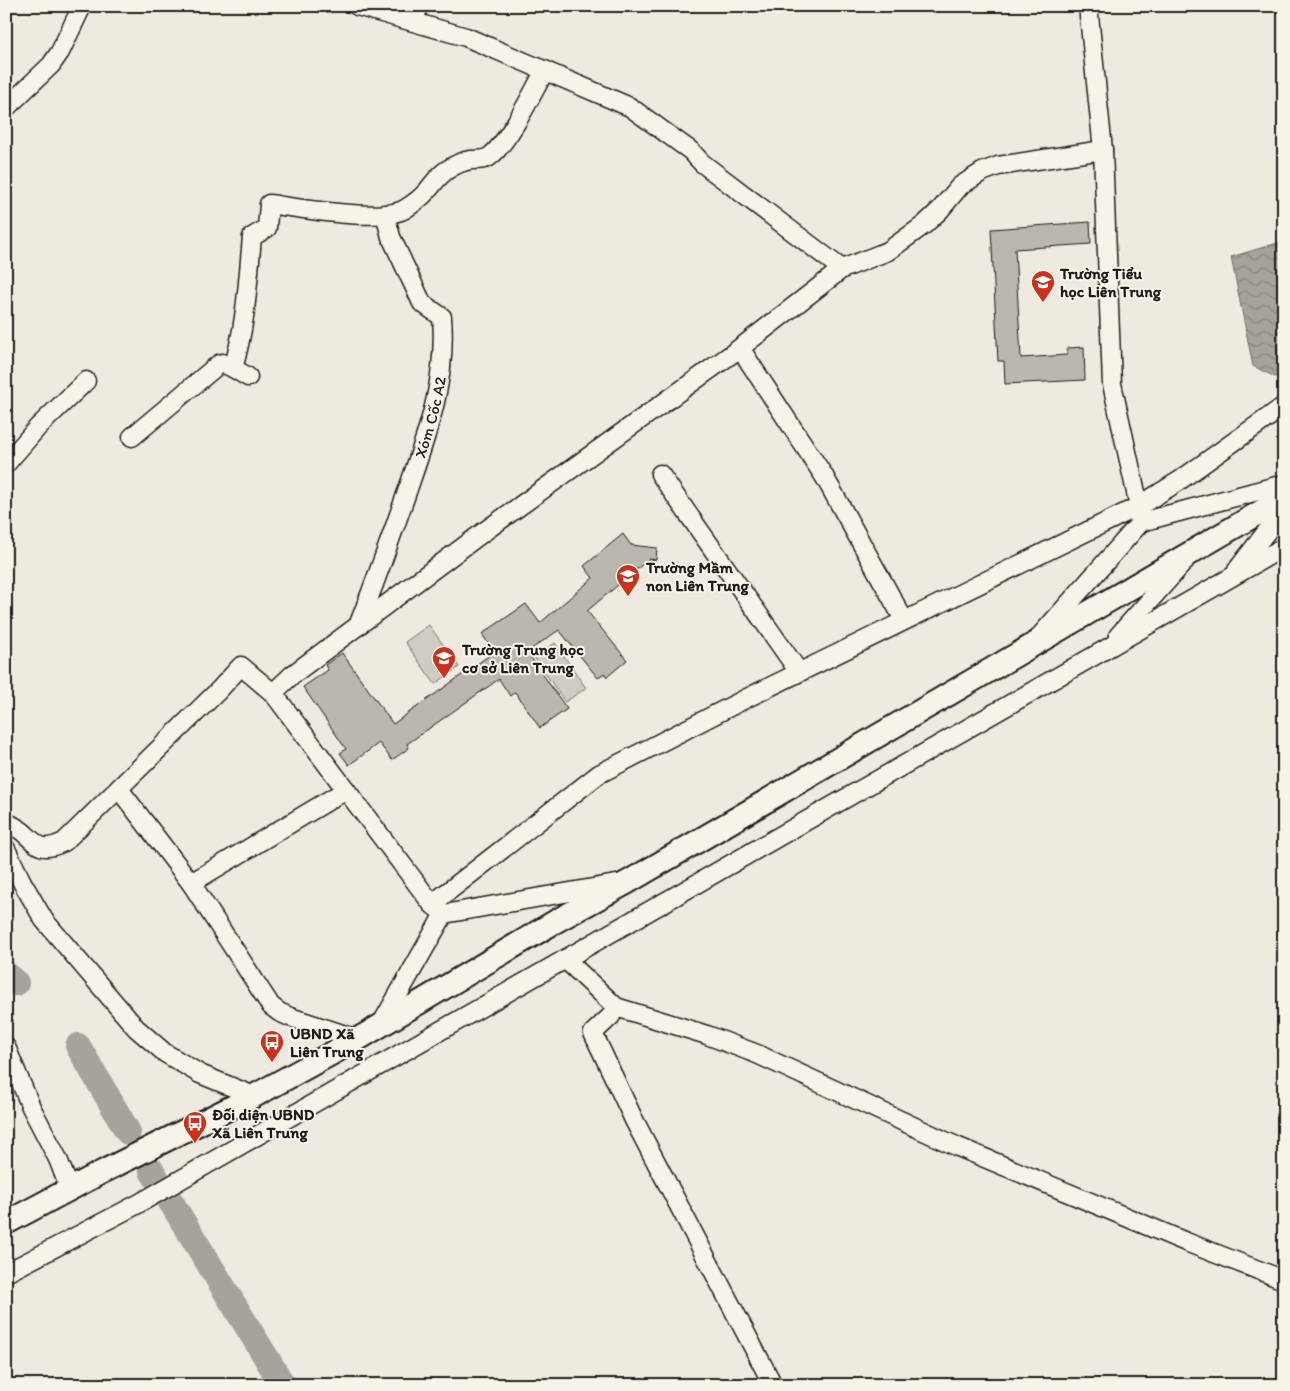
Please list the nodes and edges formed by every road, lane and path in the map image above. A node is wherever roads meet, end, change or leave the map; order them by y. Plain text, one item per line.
1 (82, 6) edge
2 (357, 6) edge
3 (1088, 6) edge
4 (417, 14) edge
5 (545, 70) junction
6 (6, 108) edge
7 (1103, 150) junction
8 (385, 214) junction
9 (842, 268) junction
10 (740, 348) junction
11 (233, 368) junction
12 (248, 377) dead end
13 (86, 381) dead end
14 (1284, 406) edge
15 (132, 437) dead end
16 (6, 464) edge
17 (660, 474) dead end
18 (1284, 484) edge
19 (1284, 498) edge
20 (1284, 508) edge
21 (1140, 514) junction
22 (1284, 547) edge
23 (1194, 550) junction
24 (1233, 575) junction
25 (904, 620) junction
26 (358, 626) junction
27 (1033, 644) junction
28 (1108, 647) junction
29 (798, 672) junction
30 (272, 692) junction
31 (119, 789) junction
32 (346, 790) junction
33 (6, 822) edge
34 (6, 848) edge
35 (628, 882) junction
36 (192, 883) junction
37 (438, 909) junction
38 (565, 959) junction
39 (616, 1007) junction
40 (382, 1023) junction
41 (358, 1039) junction
42 (6, 1047) edge
43 (254, 1096) junction
44 (70, 1190) junction
45 (7, 1222) edge
46 (6, 1273) edge
47 (1284, 1280) edge
48 (773, 1385) edge

1 - 6 street
2 - 4 street
3 - 7 street
4 - 5 street
5 - 8 street
5 - 9 street
7 - 9 street
7 - 21 street
8 - 11 street
8 - 26 street, Xóm Cốc A2
9 - 10 street
10 - 25 street
10 - 26 street
11 - 12 street
11 - 15 street
13 - 16 street
14 - 21 street
17 - 29 street
18 - 21 street
19 - 23 main road
20 - 24 street
21 - 25 street
21 - 27 street
22 - 24 street
23 - 27 main road
23 - 28 street
24 - 28 street
25 - 29 street
26 - 30 street
27 - 35 main road
28 - 38 street
29 - 37 street
30 - 31 street
30 - 32 street
31 - 33 street
31 - 36 street
32 - 36 street
32 - 37 street
34 - 43 street
35 - 37 street
35 - 40 main road
36 - 41 street
37 - 40 street
38 - 39 street
38 - 46 street
39 - 47 street
39 - 48 street
40 - 41 main road
41 - 43 main road
42 - 44 street
43 - 44 main road
44 - 45 main road

